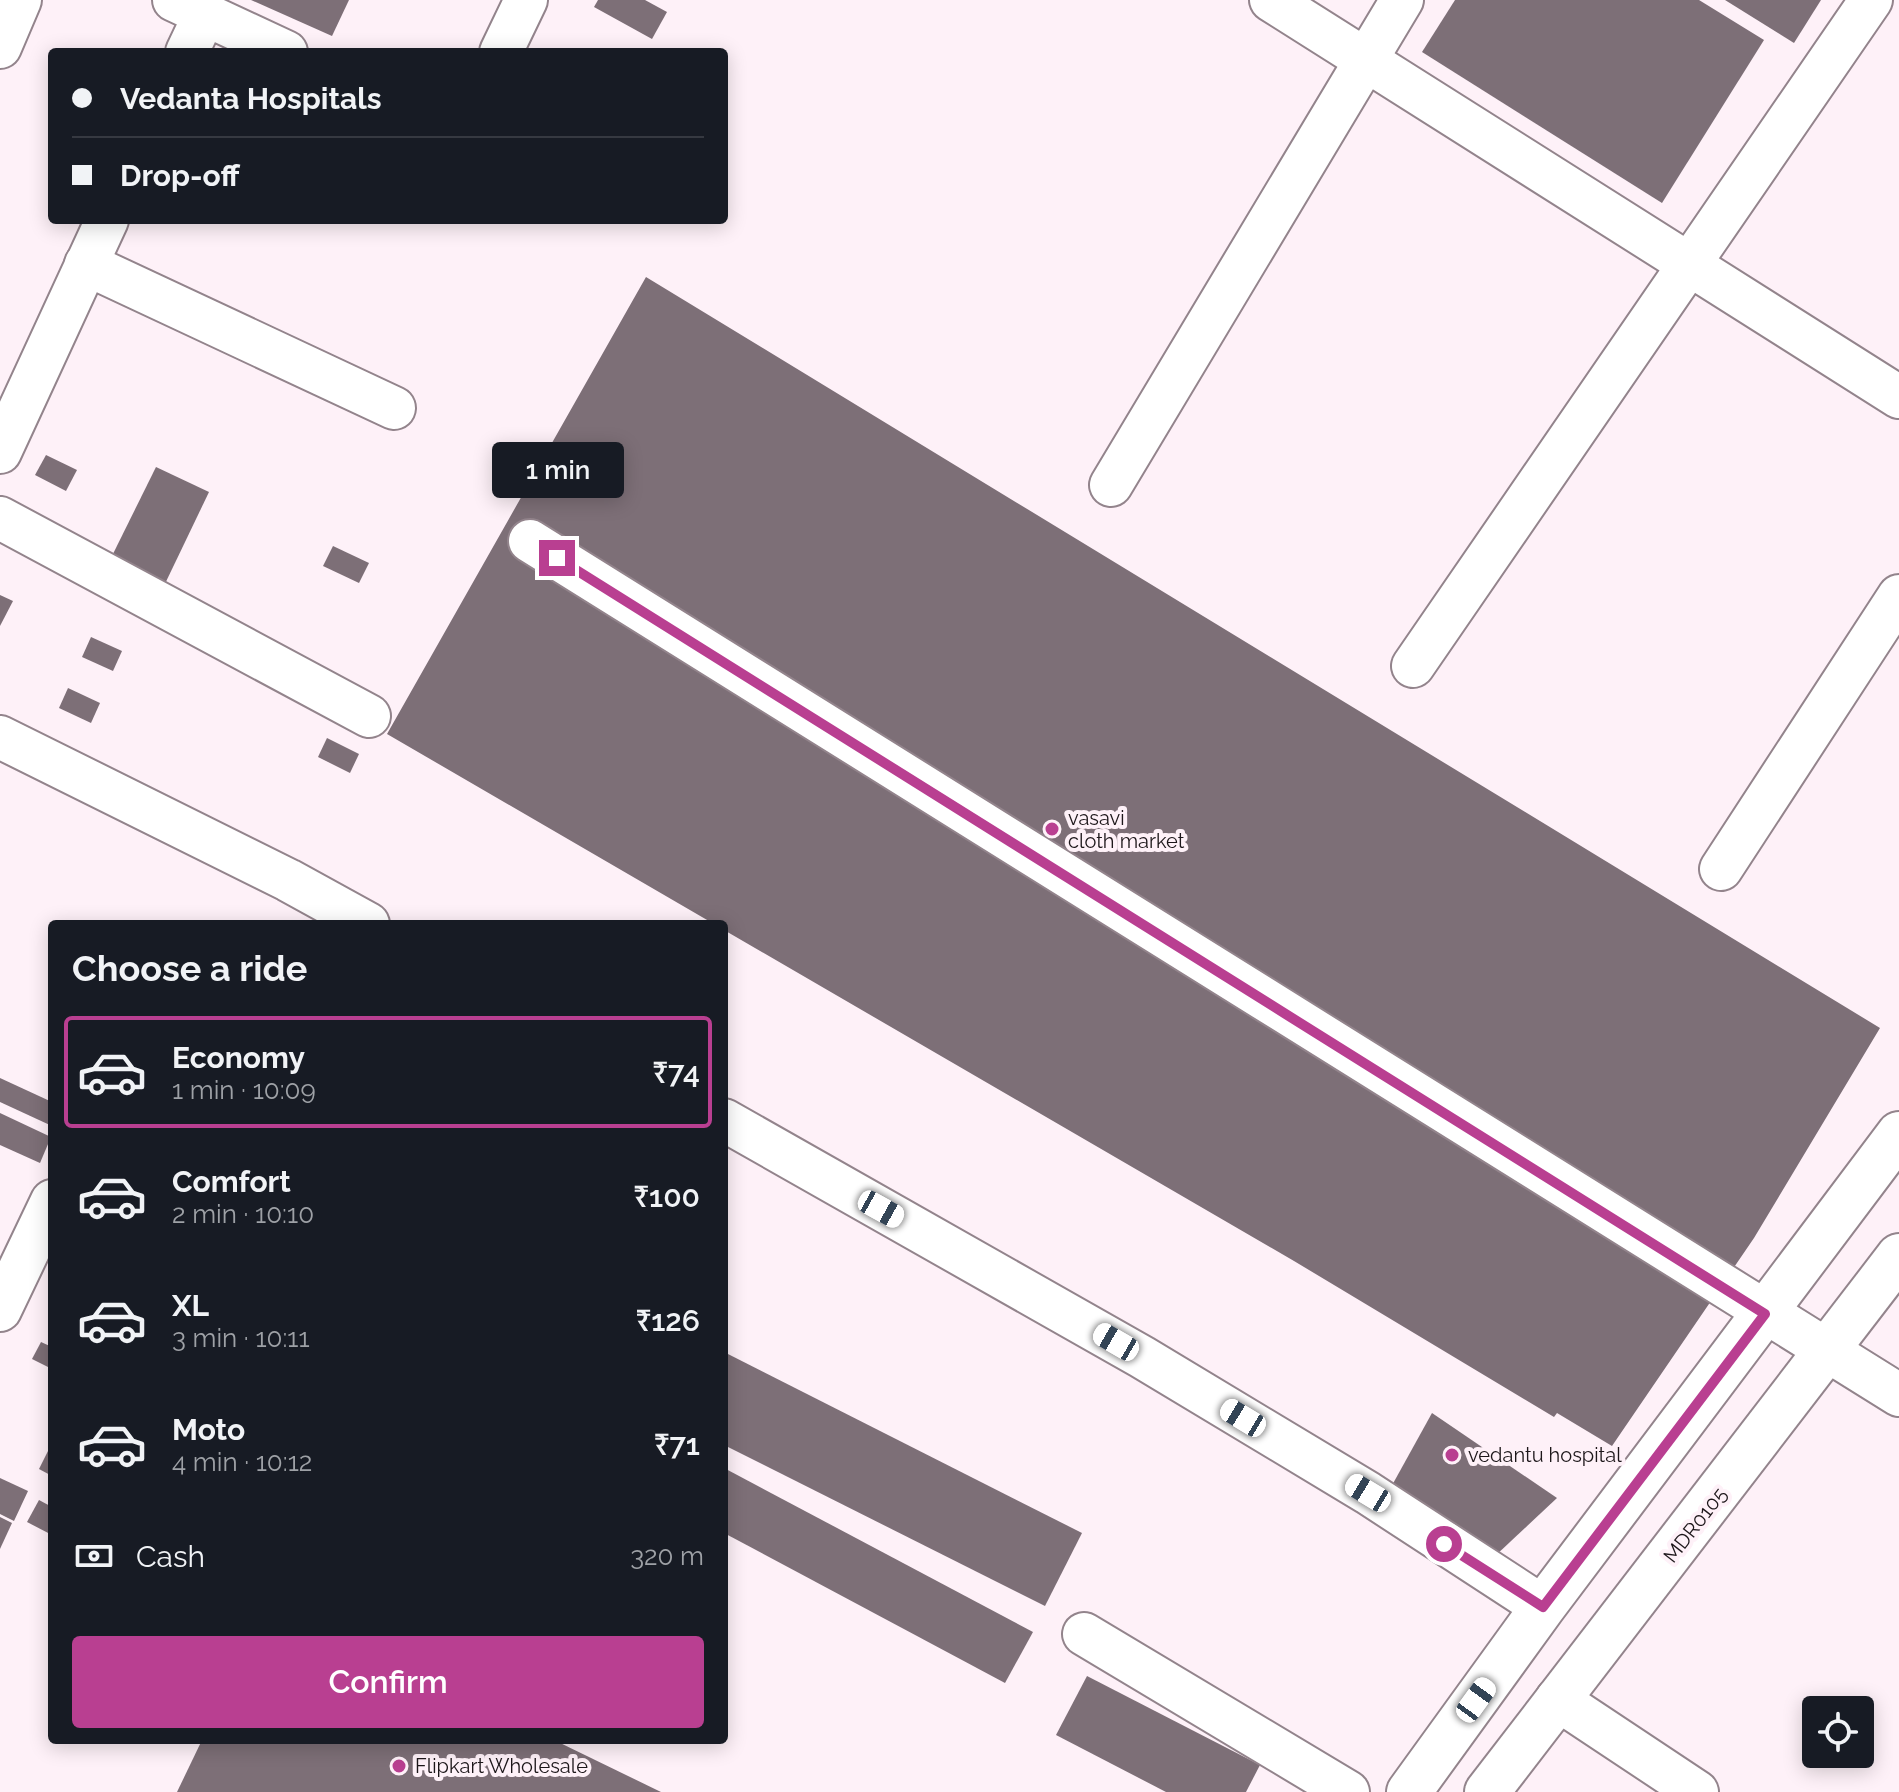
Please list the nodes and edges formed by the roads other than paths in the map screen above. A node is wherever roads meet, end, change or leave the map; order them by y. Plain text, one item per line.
1 (20, 0) edge
2 (526, 0) edge
3 (1271, 0) edge
4 (1402, 0) edge
5 (1871, 0) edge
6 (189, 7) edge
7 (0, 47) edge
8 (187, 48) edge
9 (277, 48) edge
10 (503, 48) edge
11 (1366, 60) junction
12 (105, 224) edge
13 (86, 264) junction
14 (1689, 264) junction
15 (1899, 397) edge
16 (394, 408) dead end
17 (0, 452) edge
18 (1111, 485) dead end
19 (0, 518) edge
20 (530, 541) dead end
21 (1899, 596) edge
22 (1413, 666) dead end
23 (369, 716) dead end
24 (0, 737) edge
25 (1721, 869) dead end
26 (361, 920) edge
27 (728, 1122) edge
28 (1899, 1134) edge
29 (48, 1209) edge
30 (1899, 1256) edge
31 (0, 1310) edge
32 (1765, 1314) junction
33 (1828, 1353) junction
34 (1899, 1395) edge
35 (1543, 1607) junction
36 (1084, 1634) dead end
37 (1557, 1699) junction
38 (1348, 1792) edge
39 (1409, 1792) edge
40 (1487, 1792) edge
41 (1697, 1792) edge

1 - 7 street
2 - 10 street
3 - 11 street
4 - 11 street
5 - 14 street
6 - 8 street
6 - 9 street
11 - 14 street
11 - 18 street
12 - 13 street
13 - 16 street
13 - 17 street
14 - 15 street
14 - 22 street
19 - 23 street
20 - 32 street
21 - 25 street
24 - 26 street
27 - 35 street
28 - 32 main road
29 - 31 street
30 - 33 main road, MDR0105
32 - 33 street
32 - 35 main road
33 - 34 street
33 - 37 main road, MDR0105
35 - 39 main road
36 - 38 street
37 - 40 main road, MDR0105
37 - 41 street

